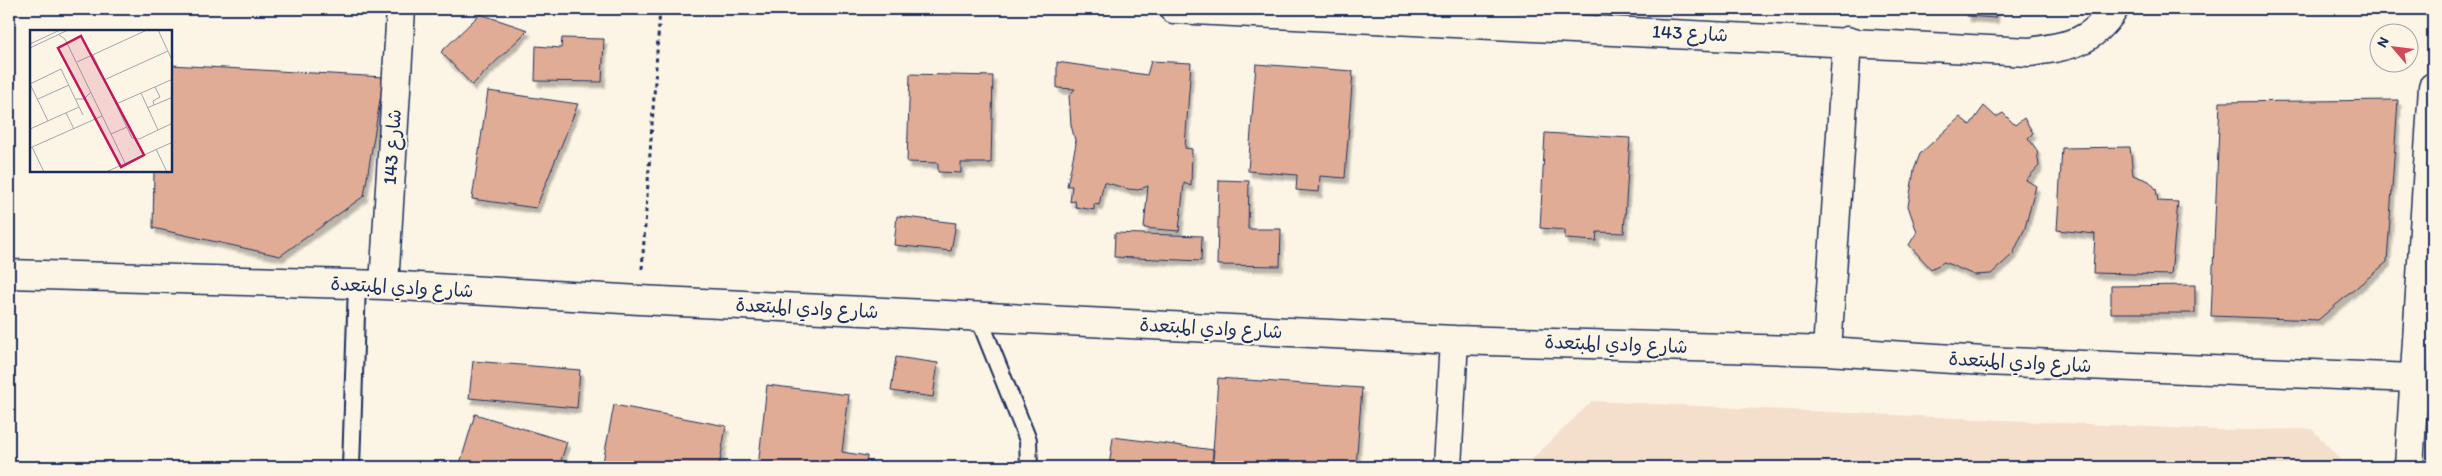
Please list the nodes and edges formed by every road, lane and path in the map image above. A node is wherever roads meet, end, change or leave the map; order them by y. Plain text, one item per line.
1 (401, 9) edge
2 (660, 9) edge
3 (1174, 9) edge
4 (2114, 9) edge
5 (1394, 13) edge
6 (1847, 41) junction
7 (2433, 87) edge
8 (9, 274) edge
9 (357, 284) junction
10 (384, 285) junction
11 (640, 300) junction
12 (978, 316) junction
13 (1454, 340) junction
14 (1827, 350) junction
15 (2414, 378) junction
16 (351, 467) edge
17 (1029, 467) edge
18 (1447, 467) edge
19 (2408, 467) edge

1 - 10 street, شارع 143
2 - 11 path
3 - 5 street, شارع 143
4 - 6 street, شارع 143
5 - 6 street, شارع 143
6 - 14 street
7 - 15 street
8 - 9 street, شارع وادي المبتعدة
9 - 10 street, شارع وادي المبتعدة
9 - 16 lane
10 - 11 street, شارع وادي المبتعدة
11 - 12 street, شارع وادي المبتعدة
12 - 13 street, شارع وادي المبتعدة
12 - 17 lane
13 - 14 street, شارع وادي المبتعدة
13 - 18 street
14 - 15 street, شارع وادي المبتعدة
15 - 19 street

